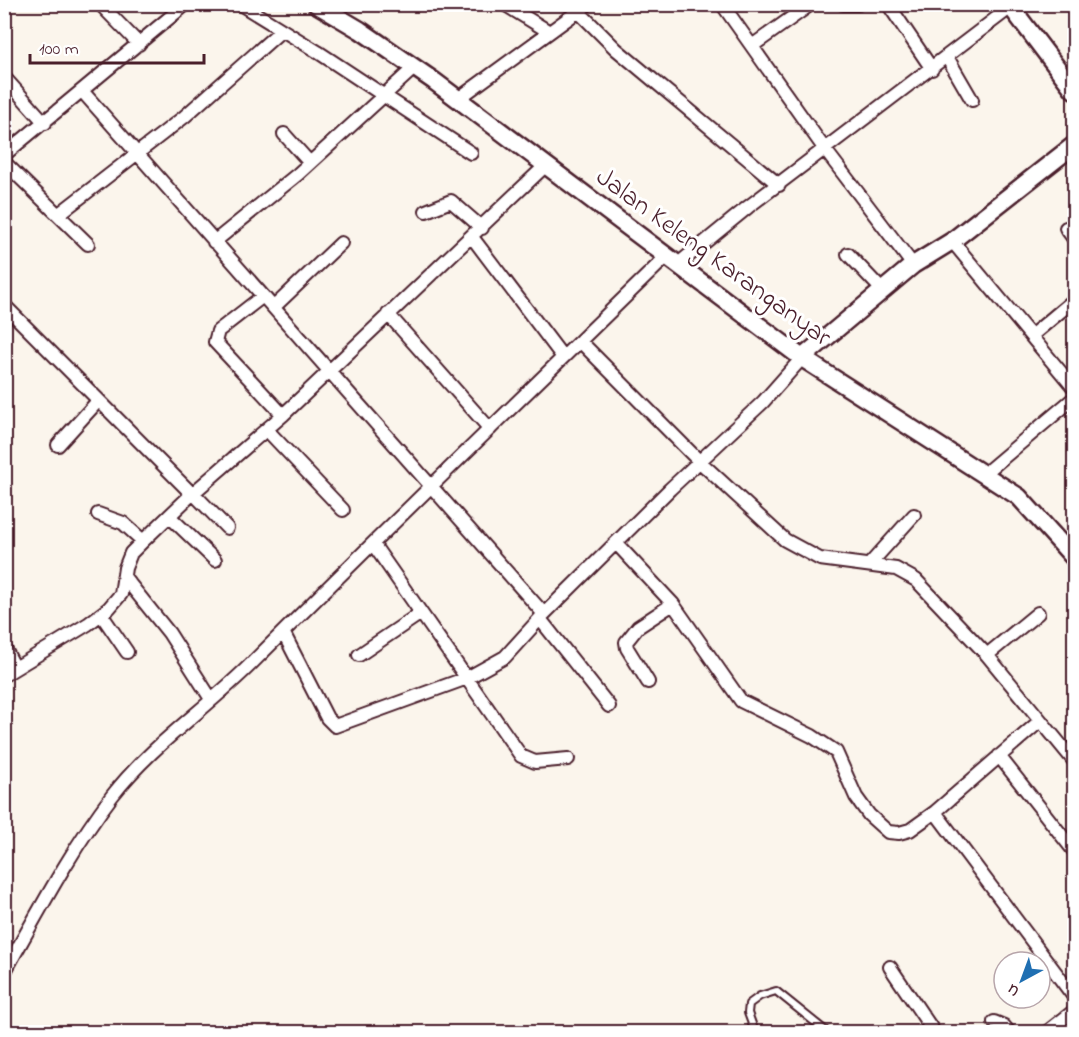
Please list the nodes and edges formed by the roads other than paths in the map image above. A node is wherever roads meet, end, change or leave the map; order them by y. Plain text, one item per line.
1 (100, 4) edge
2 (186, 4) edge
3 (240, 4) edge
4 (316, 4) edge
5 (504, 4) edge
6 (722, 4) edge
7 (811, 4) edge
8 (843, 4) edge
9 (858, 4) edge
10 (888, 4) edge
11 (1011, 5) edge
12 (583, 8) edge
13 (282, 30) junction
14 (548, 31) junction
15 (139, 44) junction
16 (752, 46) junction
17 (947, 57) junction
18 (415, 68) junction
19 (932, 69) junction
20 (4, 77) edge
21 (1074, 90) edge
22 (83, 92) junction
23 (383, 97) junction
24 (458, 99) junction
25 (972, 100) dead end
26 (45, 123) junction
27 (284, 134) dead end
28 (1074, 145) edge
29 (826, 151) junction
30 (137, 153) junction
31 (471, 153) dead end
32 (4, 155) edge
33 (4, 162) edge
34 (310, 163) junction
35 (545, 165) junction
36 (779, 185) junction
37 (426, 211) dead end
38 (59, 214) junction
39 (1066, 228) dead end
40 (477, 232) junction
41 (1074, 239) edge
42 (952, 241) junction
43 (214, 242) junction
44 (341, 243) dead end
45 (88, 244) dead end
46 (848, 254) dead end
47 (671, 261) junction
48 (913, 265) junction
49 (883, 291) junction
50 (263, 296) junction
51 (1074, 300) edge
52 (274, 307) junction
53 (6, 310) edge
54 (388, 314) junction
55 (1031, 336) junction
56 (580, 341) junction
57 (562, 356) junction
58 (802, 358) junction
59 (328, 372) junction
60 (1074, 388) edge
61 (1074, 398) edge
62 (98, 401) junction
63 (283, 415) junction
64 (490, 429) junction
65 (267, 430) junction
66 (58, 445) dead end
67 (699, 461) junction
68 (984, 474) junction
69 (431, 486) junction
70 (193, 493) junction
71 (343, 510) dead end
72 (98, 514) dead end
73 (915, 515) dead end
74 (169, 516) junction
75 (227, 528) dead end
76 (143, 541) junction
77 (616, 543) junction
78 (373, 544) junction
79 (1074, 558) edge
80 (215, 560) dead end
81 (869, 565) junction
82 (125, 578) junction
83 (673, 604) junction
84 (421, 613) junction
85 (1038, 613) dead end
86 (101, 614) junction
87 (542, 616) junction
88 (283, 632) junction
89 (4, 647) edge
90 (127, 652) dead end
91 (359, 655) dead end
92 (987, 656) junction
93 (10, 671) edge
94 (467, 678) junction
95 (648, 682) dead end
96 (211, 699) junction
97 (609, 706) dead end
98 (1040, 721) junction
99 (999, 756) junction
100 (568, 759) dead end
101 (1074, 761) edge
102 (935, 812) junction
103 (1074, 851) edge
104 (890, 967) dead end
105 (4, 973) edge
106 (1074, 997) edge
107 (1074, 1011) edge
108 (994, 1022) dead end
109 (755, 1032) edge
110 (827, 1032) edge
111 (934, 1032) edge
112 (1009, 1032) edge
113 (1047, 1032) edge

1 - 15 street
2 - 15 street
3 - 13 street
4 - 18 main road, Jalan Keleng Karanganyar
5 - 14 street
6 - 16 street
7 - 16 street
8 - 9 street
10 - 19 street
11 - 17 street
11 - 21 main road
12 - 14 street
12 - 36 street
13 - 23 street
13 - 30 street
14 - 24 street
15 - 22 street
16 - 29 street
17 - 19 street
17 - 25 street
18 - 23 street
18 - 24 main road, Jalan Keleng Karanganyar
19 - 29 street
20 - 26 street
22 - 26 street
22 - 30 street
23 - 31 street
23 - 34 street
24 - 35 main road, Jalan Keleng Karanganyar
26 - 32 street
27 - 34 street
28 - 42 main road
29 - 36 street
29 - 48 street
30 - 38 street
30 - 43 street
33 - 38 street
34 - 43 street
35 - 40 street
35 - 47 main road, Jalan Keleng Karanganyar
36 - 47 street
37 - 40 street
38 - 45 street
39 - 41 street
40 - 54 street
40 - 57 street
42 - 48 main road
42 - 55 street
43 - 50 street
44 - 52 street
46 - 49 street
47 - 56 street
47 - 58 main road, Jalan Keleng Karanganyar
48 - 49 main road
49 - 58 main road
50 - 52 street
50 - 63 street
51 - 55 street
52 - 59 street
53 - 62 street
54 - 59 street
54 - 64 street
55 - 60 street
56 - 57 street
56 - 67 street
57 - 64 street
58 - 67 street
58 - 68 main road, Jalan Keleng Karanganyar
59 - 63 street
59 - 69 street
61 - 68 street
62 - 66 street
62 - 70 street
63 - 65 street
64 - 69 street
65 - 70 street
65 - 71 street
67 - 77 street
67 - 81 street
68 - 79 main road, Jalan Keleng Karanganyar
69 - 78 street
69 - 87 street
70 - 74 street
70 - 75 street
72 - 76 street
73 - 81 street
74 - 76 street
74 - 80 street
76 - 82 street
77 - 83 street
77 - 87 street
78 - 84 street
78 - 88 street
81 - 92 street
82 - 86 street
82 - 96 street
83 - 95 street
83 - 102 street
84 - 91 street
84 - 94 street
85 - 92 street
86 - 90 street
86 - 93 street
87 - 94 street
87 - 97 street
88 - 94 street
88 - 96 street
89 - 93 street
92 - 98 street
94 - 100 street
96 - 105 street
98 - 99 street
98 - 101 street
99 - 102 street
99 - 103 street
102 - 106 street
104 - 111 street
107 - 113 street
108 - 112 street
109 - 110 lane

